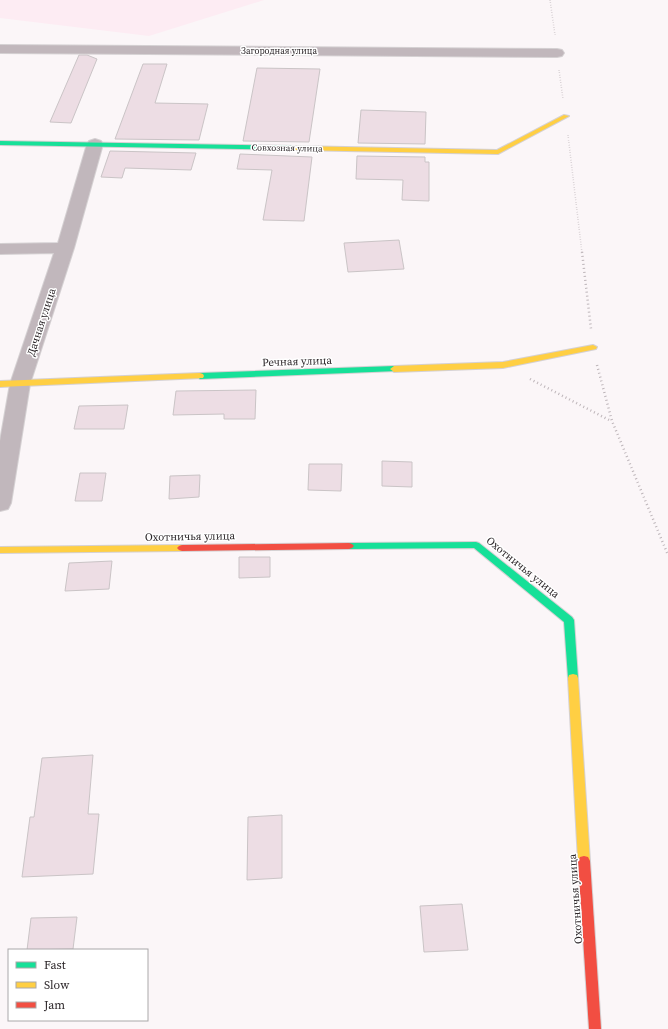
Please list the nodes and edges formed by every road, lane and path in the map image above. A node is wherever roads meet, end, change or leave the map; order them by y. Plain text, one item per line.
1 (550, 0) edge
2 (0, 49) edge
3 (557, 53) junction
4 (566, 116) junction
5 (0, 143) edge
6 (95, 144) junction
7 (66, 248) junction
8 (0, 249) edge
9 (593, 347) junction
10 (503, 365) junction
11 (0, 384) edge
12 (20, 384) junction
13 (612, 421) junction
14 (0, 503) edge
15 (0, 550) edge
16 (668, 555) edge
17 (595, 1029) edge

1 - 3 path
2 - 3 street, Загородная улица
3 - 4 path
4 - 6 street, Совхозная улица
4 - 9 path
5 - 6 street, Совхозная улица
6 - 7 street, Дачная улица
7 - 8 street
7 - 12 street, Дачная улица
9 - 10 street, Речная улица
9 - 13 path
10 - 12 street, Речная улица
10 - 13 path
11 - 12 street, Речная улица
12 - 14 street, Дачная улица
13 - 16 path
15 - 17 street, Охотничья улица

